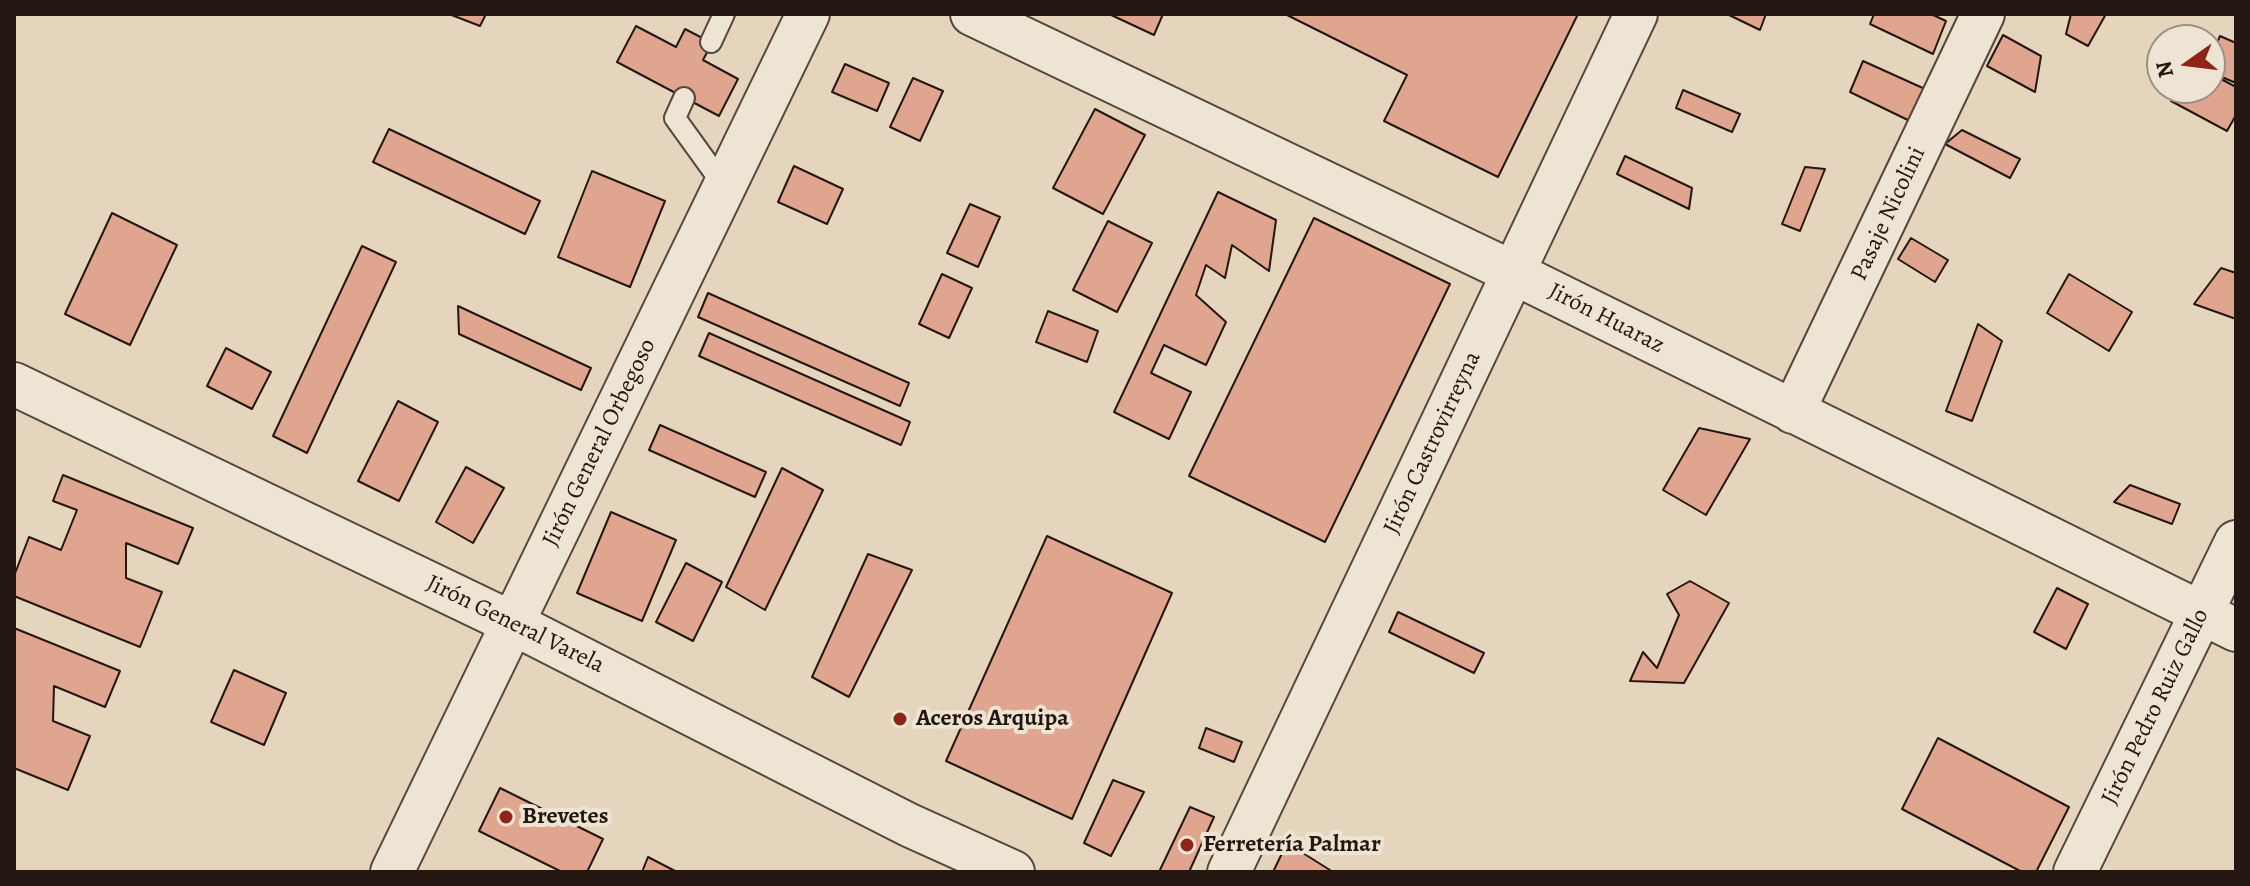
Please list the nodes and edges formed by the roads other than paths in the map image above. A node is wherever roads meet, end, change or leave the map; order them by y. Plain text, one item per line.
1 (724, 14) edge
2 (808, 14) edge
3 (972, 14) edge
4 (1636, 14) edge
5 (1983, 14) edge
6 (711, 42) dead end
7 (684, 98) dead end
8 (724, 186) junction
9 (1514, 273) junction
10 (14, 384) edge
11 (1793, 412) junction
12 (2236, 542) edge
13 (2219, 622) edge
14 (514, 624) junction
15 (392, 872) edge
16 (1013, 872) edge
17 (1229, 872) edge
18 (2075, 872) edge

1 - 6 lane
2 - 8 street, Jirón General Orbegoso
3 - 9 street, Jirón Huaraz
4 - 9 street, Jirón Castrovirreyna
5 - 11 street, Pasaje Nicolini
7 - 8 lane
8 - 14 street, Jirón General Orbegoso
9 - 11 street, Jirón Huaraz
9 - 17 street, Jirón Castrovirreyna
10 - 14 street, Jirón General Varela
11 - 13 street, Jirón Huaraz
12 - 13 street, Jirón Pedro Ruiz Gallo
13 - 18 street, Jirón Pedro Ruiz Gallo
14 - 15 street, Jirón General Orbegoso
14 - 16 street, Jirón General Varela

